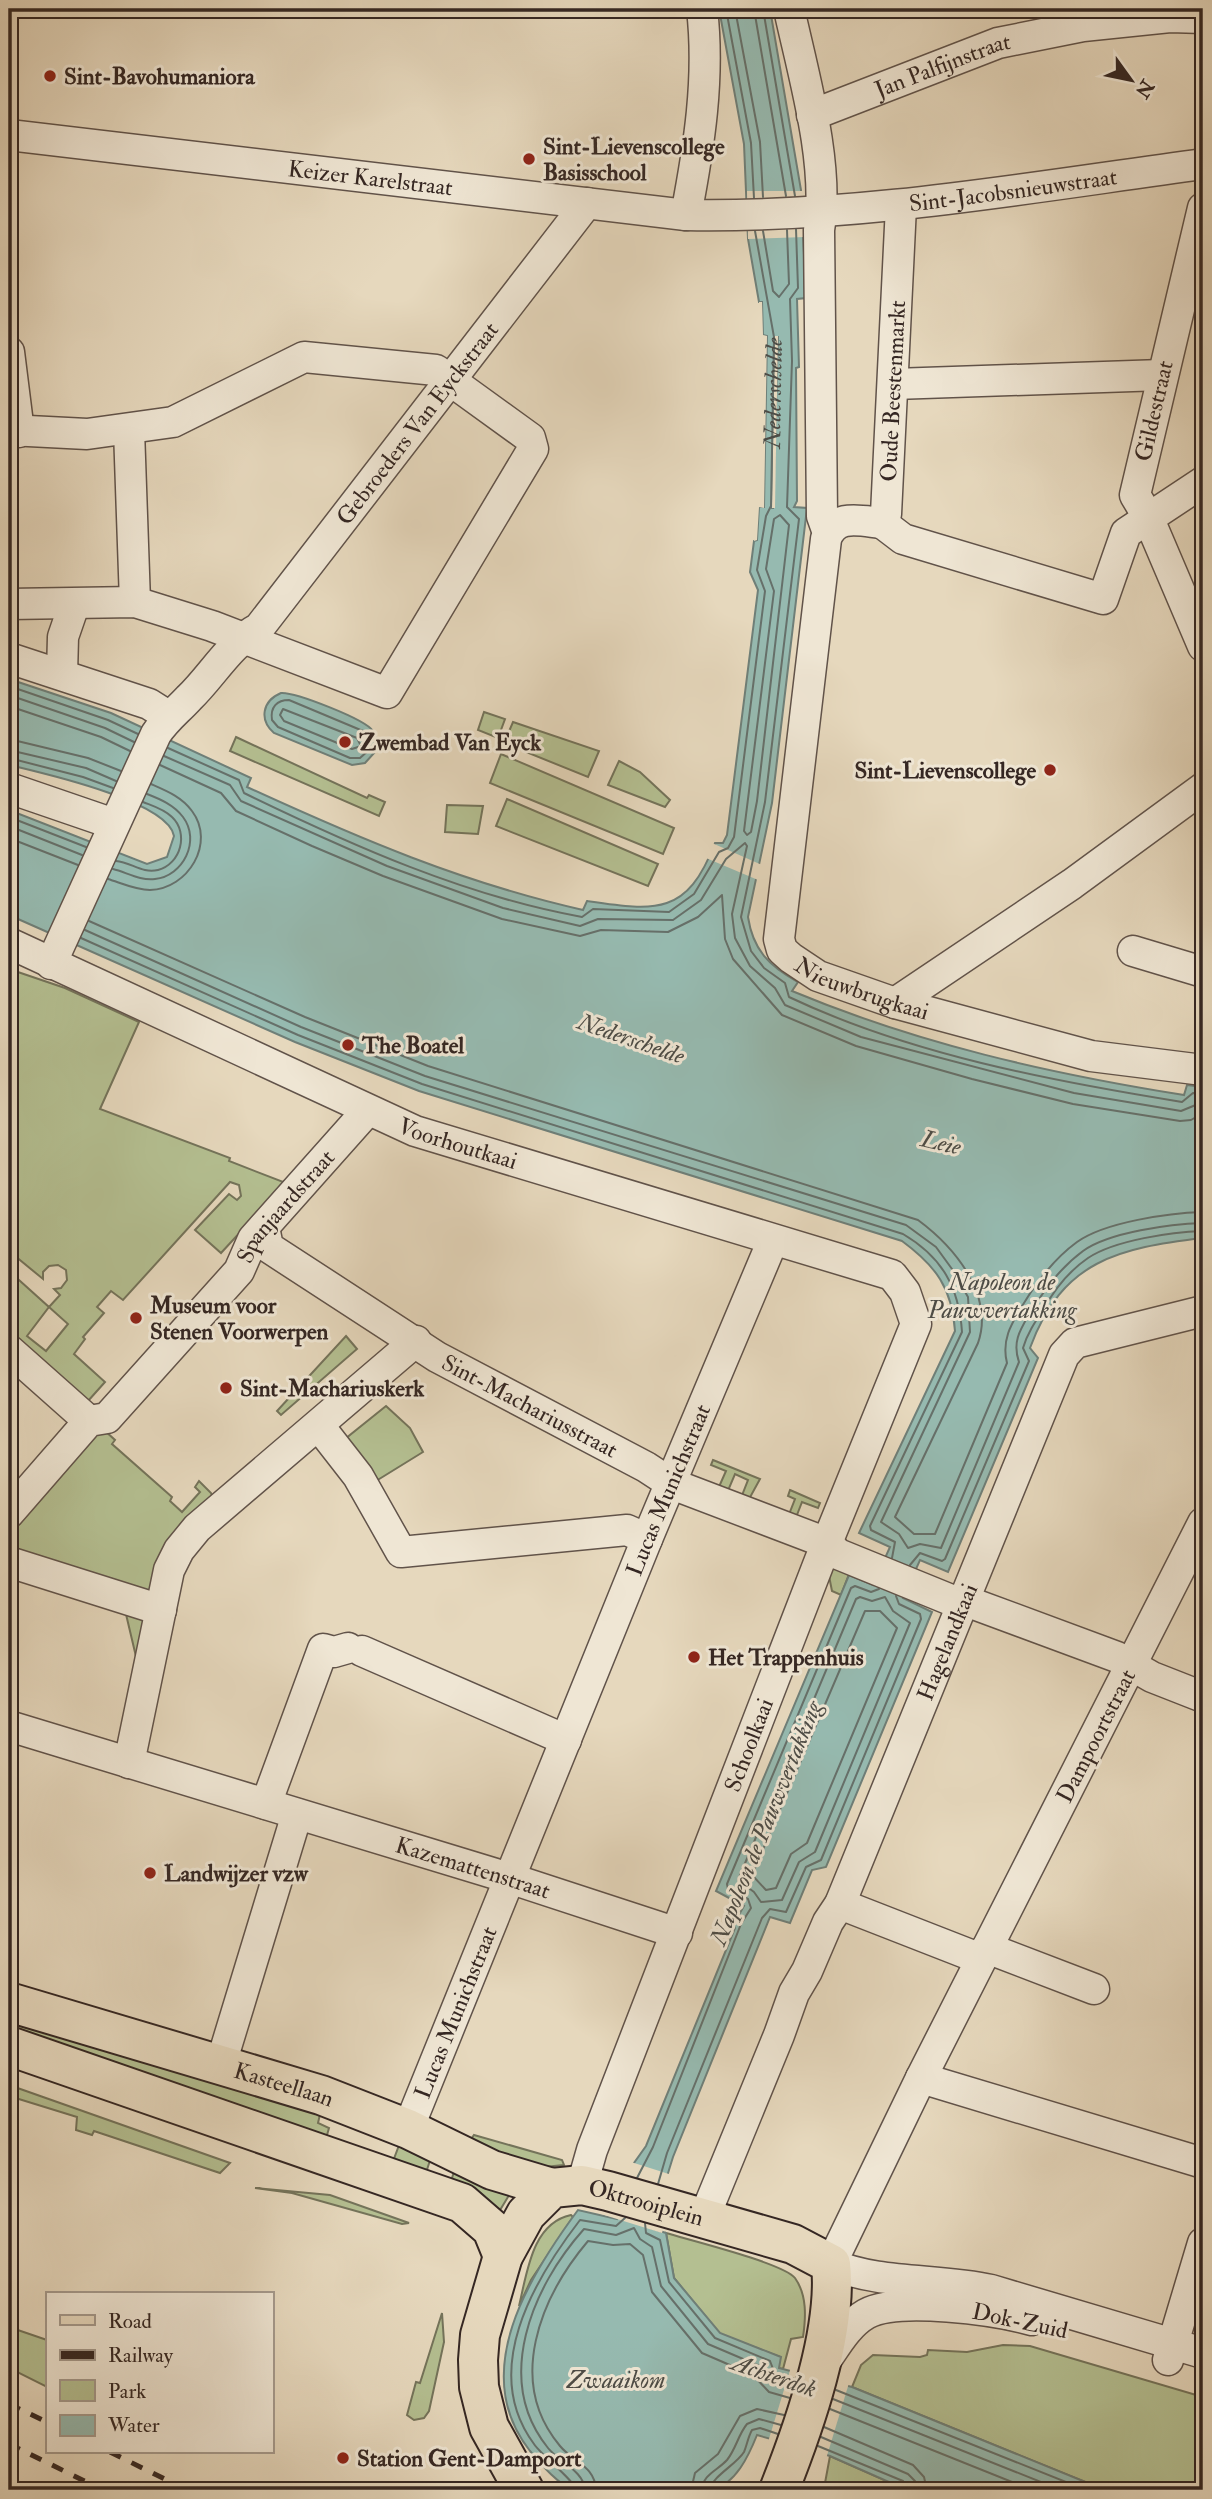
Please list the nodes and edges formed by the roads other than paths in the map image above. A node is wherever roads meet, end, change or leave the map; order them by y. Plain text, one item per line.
1 (702, 9) edge
2 (789, 9) edge
3 (1203, 18) edge
4 (812, 115) junction
5 (9, 135) edge
6 (1203, 164) edge
7 (587, 203) junction
8 (901, 206) junction
9 (1203, 208) edge
10 (814, 212) junction
11 (686, 215) junction
12 (9, 352) edge
13 (1162, 375) junction
14 (454, 380) junction
15 (894, 384) junction
16 (129, 430) junction
17 (14, 431) edge
18 (1203, 482) edge
19 (1149, 517) junction
20 (882, 523) junction
21 (831, 530) junction
22 (135, 602) junction
23 (9, 604) edge
24 (74, 605) junction
25 (242, 638) junction
26 (1203, 646) edge
27 (9, 658) edge
28 (62, 674) junction
29 (162, 725) junction
30 (9, 788) edge
31 (1203, 788) edge
32 (114, 824) junction
33 (9, 943) edge
34 (57, 951) junction
35 (1133, 951) dead end
36 (1203, 972) edge
37 (895, 1003) junction
38 (1203, 1070) edge
39 (367, 1111) junction
40 (259, 1233) junction
41 (773, 1240) junction
42 (911, 1307) joint
43 (1203, 1311) edge
44 (416, 1341) junction
45 (9, 1350) edge
46 (106, 1409) junction
47 (319, 1426) junction
48 (672, 1484) junction
49 (9, 1513) edge
50 (1203, 1524) edge
51 (648, 1539) junction
52 (833, 1548) junction
53 (9, 1562) edge
54 (951, 1597) junction
55 (161, 1609) junction
56 (1132, 1665) junction
57 (1203, 1697) edge
58 (9, 1726) edge
59 (566, 1740) junction
60 (138, 1765) junction
61 (266, 1804) junction
62 (297, 1814) junction
63 (509, 1878) junction
64 (840, 1904) junction
65 (677, 1933) junction
66 (984, 1953) junction
67 (1094, 1989) dead end
68 (9, 2002) edge
69 (9, 2046) edge
70 (220, 2067) junction
71 (921, 2078) junction
72 (408, 2129) junction
73 (1203, 2163) edge
74 (581, 2188) junction
75 (687, 2213) junction
76 (1203, 2243) edge
77 (503, 2256) junction
78 (831, 2264) junction
79 (1170, 2352) junction
80 (1203, 2353) edge
81 (818, 2371) junction
82 (1203, 2371) edge
83 (524, 2490) edge
84 (779, 2490) edge

1 - 11 street
2 - 4 street, Nieuwbrugkaai
3 - 4 street, Jan Palfijnstraat
4 - 10 street, Nieuwbrugkaai
5 - 7 street, Keizer Karelstraat
6 - 8 street, Sint-Jacobsnieuwstraat
7 - 11 street, Keizer Karelstraat
7 - 14 street, Gebroeders Van Eyckstraat
8 - 10 street, Sint-Jacobsnieuwstraat
8 - 15 street, Oude Beestenmarkt
9 - 13 street, Gildestraat
10 - 11 street, Keizer Karelstraat
10 - 21 street, Nieuwbrugkaai
12 - 17 street
13 - 15 street
13 - 19 street, Gildestraat
14 - 16 street
14 - 25 street, Gebroeders Van Eyckstraat
14 - 25 street
15 - 20 street, Oude Beestenmarkt
16 - 17 street
16 - 22 street
18 - 19 street
19 - 20 street
19 - 26 street, Gildestraat
20 - 21 street
21 - 37 street, Nieuwbrugkaai
22 - 24 street
22 - 25 street
23 - 24 street
24 - 28 street
25 - 29 street, Gebroeders Van Eyckstraat
27 - 28 street
28 - 29 street
29 - 32 street
30 - 32 street
31 - 37 street
32 - 34 street
33 - 34 street, Voorhoutkaai
34 - 39 street, Voorhoutkaai
35 - 36 street
37 - 38 street, Nieuwbrugkaai
39 - 40 street, Spanjaardstraat
39 - 41 street, Voorhoutkaai
40 - 44 street, Sint-Machariusstraat
40 - 46 street, Spanjaardstraat
40 - 46 street
41 - 42 street, Voorhoutkaai
41 - 48 street, Lucas Munichstraat
42 - 52 street, Schoolkaai
43 - 54 street, Hagelandkaai
44 - 47 street
44 - 48 street, Sint-Machariusstraat
45 - 46 street
46 - 49 street, Spanjaardstraat
47 - 51 street
47 - 55 street
48 - 51 street, Lucas Munichstraat
48 - 52 street, Sint-Machariusstraat
50 - 56 street, Dampoortstraat
51 - 59 street, Lucas Munichstraat
52 - 54 street, Sint-Machariusstraat
52 - 65 street, Schoolkaai
53 - 55 street
54 - 56 street, Sint-Machariusstraat
54 - 64 street, Hagelandkaai
55 - 60 street
56 - 57 street, Sint-Machariusstraat
56 - 66 street, Dampoortstraat
58 - 60 street, Kazemattenstraat
59 - 61 street
59 - 63 street, Lucas Munichstraat
60 - 61 street, Kazemattenstraat
61 - 62 street, Kazemattenstraat
62 - 63 street, Kazemattenstraat
62 - 70 street
63 - 65 street, Kazemattenstraat
63 - 72 street, Lucas Munichstraat
64 - 66 street
64 - 75 street, Hagelandkaai
65 - 74 street, Schoolkaai
66 - 67 street
66 - 71 street, Dampoortstraat
68 - 70 main road, Kasteellaan
69 - 77 main road
70 - 72 main road, Kasteellaan
71 - 73 street
71 - 78 street, Dampoortstraat
72 - 74 main road, Kasteellaan
74 - 75 main road, Oktrooiplein
74 - 77 main road
75 - 78 main road, Oktrooiplein
76 - 79 street
77 - 83 main road
78 - 79 street, Dok-Zuid
78 - 81 main road
79 - 80 street, Dok-Zuid
79 - 81 street, Dok-Zuid
79 - 82 street, Dok-Zuid
81 - 84 main road

